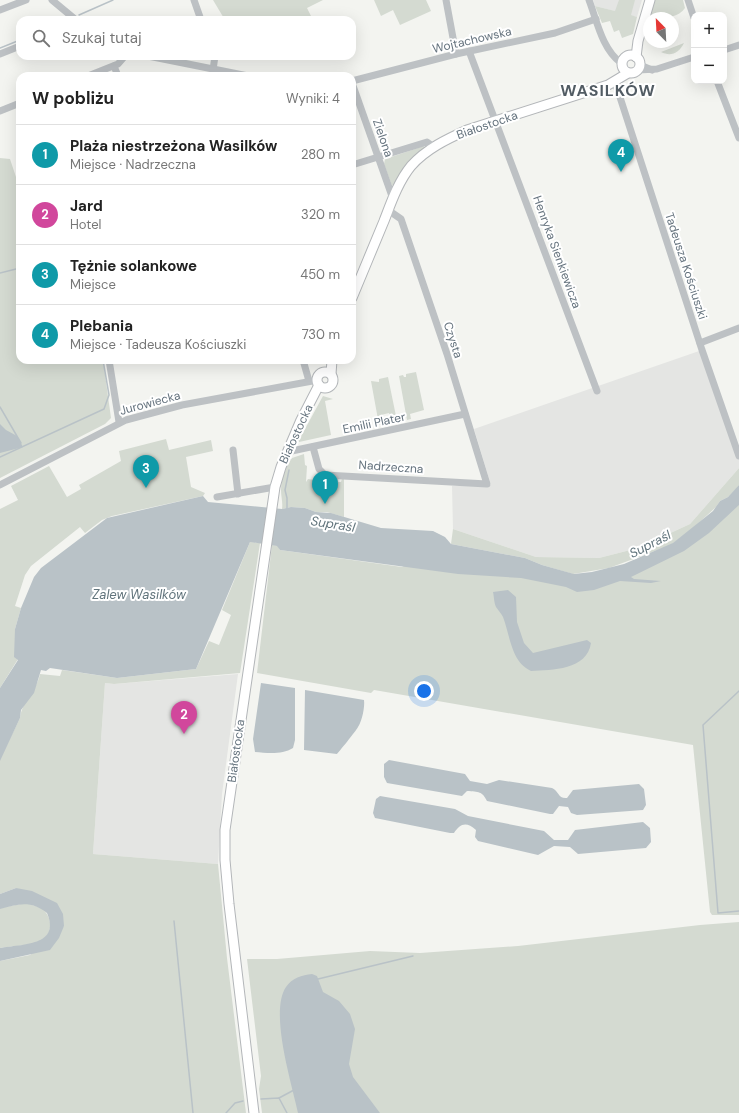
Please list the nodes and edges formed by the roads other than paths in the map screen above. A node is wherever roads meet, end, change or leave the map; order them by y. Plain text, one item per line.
1 (26, 0) edge
2 (52, 0) edge
3 (194, 0) edge
4 (446, 0) edge
5 (589, 0) edge
6 (650, 0) edge
7 (688, 0) edge
8 (0, 10) edge
9 (692, 12) edge
10 (71, 16) edge
11 (200, 16) edge
12 (596, 19) junction
13 (739, 45) edge
14 (16, 48) edge
15 (727, 49) edge
16 (469, 51) junction
17 (0, 54) edge
18 (456, 54) junction
19 (691, 58) edge
20 (122, 60) edge
21 (164, 60) edge
22 (215, 60) edge
23 (630, 64) junction
24 (114, 66) junction
25 (98, 72) edge
26 (116, 72) edge
27 (210, 72) edge
28 (214, 72) edge
29 (356, 81) edge
30 (614, 82) junction
31 (718, 84) edge
32 (356, 94) edge
33 (16, 105) edge
34 (0, 111) edge
35 (496, 121) junction
36 (739, 138) edge
37 (434, 147) junction
38 (378, 157) junction
39 (356, 164) edge
40 (393, 199) junction
41 (388, 210) junction
42 (356, 288) edge
43 (739, 328) edge
44 (700, 343) junction
45 (110, 364) edge
46 (305, 364) edge
47 (330, 364) edge
48 (328, 373) junction
49 (317, 383) junction
50 (597, 391) dead end
51 (465, 414) junction
52 (119, 422) junction
53 (313, 447) junction
54 (233, 450) dead end
55 (287, 452) junction
56 (739, 456) edge
57 (0, 484) edge
58 (487, 484) joint
59 (275, 487) junction
60 (238, 494) junction
61 (217, 497) dead end
62 (254, 1113) edge

1 - 8 street
2 - 10 street
3 - 11 street
4 - 18 street
5 - 12 street
6 - 23 main road
7 - 9 street
12 - 16 street, Wojtachowska
12 - 23 street
13 - 15 street
14 - 17 street
16 - 18 street, Wojtachowska
16 - 35 street, Henryka Sienkiewicza
18 - 29 street, Wojtachowska
19 - 23 street
20 - 24 street
21 - 27 street
22 - 28 street
23 - 30 main road
24 - 25 street
24 - 26 street
30 - 35 main road, Białostocka
30 - 44 street, Tadeusza Kościuszki
31 - 36 street
32 - 38 street, Zielona
33 - 34 street
35 - 37 main road, Białostocka
35 - 50 street, Henryka Sienkiewicza
37 - 38 street
37 - 40 main road, Białostocka
38 - 39 street
38 - 40 street, Zielona
40 - 41 main road, Białostocka
41 - 42 main road, Białostocka
41 - 51 street, Czysta
43 - 44 street
44 - 56 street, Tadeusza Kościuszki
45 - 52 street
46 - 49 street
47 - 48 main road
48 - 49 main road
48 - 49 main road
49 - 52 street, Jurowiecka
49 - 55 main road, Białostocka
51 - 53 street, Emilii Plater
51 - 58 street, Czysta
52 - 57 street, Jurowiecka
53 - 55 street, Emilii Plater
53 - 58 street, Nadrzeczna
54 - 60 street
55 - 59 main road, Białostocka
59 - 60 street
59 - 62 main road, Białostocka
60 - 61 street

